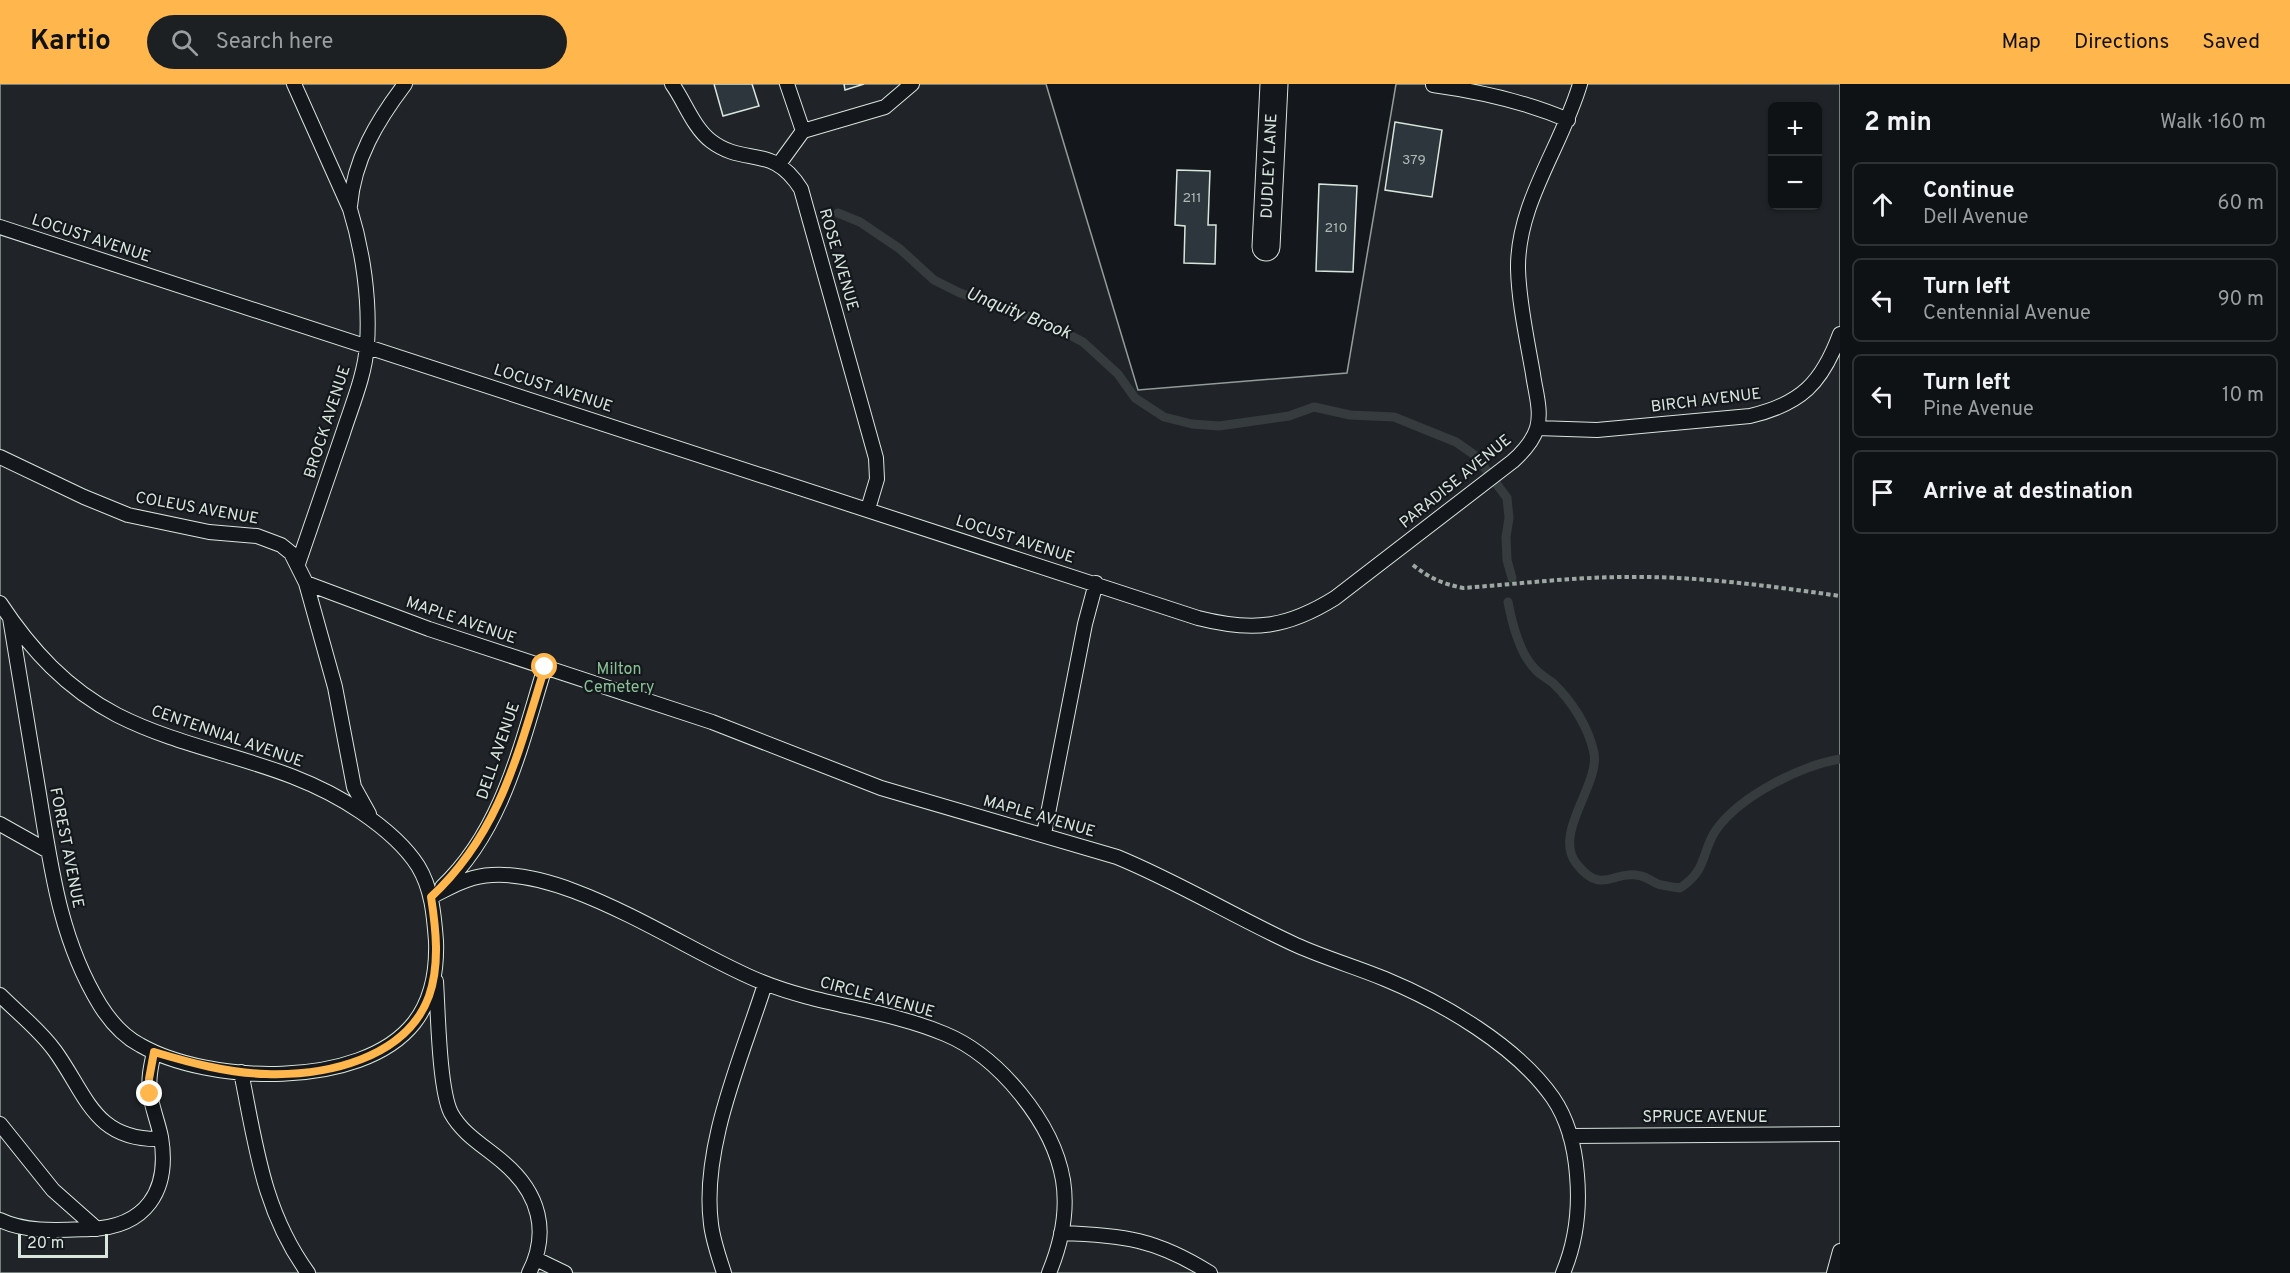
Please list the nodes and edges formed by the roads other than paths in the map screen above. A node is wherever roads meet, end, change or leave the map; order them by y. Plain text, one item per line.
1 (294, 84) edge
2 (405, 84) edge
3 (672, 84) edge
4 (787, 84) edge
5 (912, 84) edge
6 (1274, 84) edge
7 (1580, 84) edge
8 (1432, 86) dead end
9 (1568, 120) junction
10 (803, 131) junction
11 (779, 164) junction
12 (350, 209) junction
13 (0, 227) edge
14 (1266, 247) dead end
15 (1840, 334) edge
16 (367, 346) junction
17 (1537, 428) junction
18 (0, 457) edge
19 (868, 509) junction
20 (298, 564) junction
21 (306, 583) junction
22 (1096, 583) junction
23 (0, 603) edge
24 (10, 618) junction
25 (545, 667) junction
26 (376, 823) junction
27 (0, 824) edge
28 (1044, 834) junction
29 (48, 850) junction
30 (431, 897) junction
31 (435, 967) junction
32 (765, 984) junction
33 (0, 995) edge
34 (154, 1052) junction
35 (241, 1072) junction
36 (0, 1124) edge
37 (1840, 1134) edge
38 (1570, 1136) junction
39 (161, 1139) junction
40 (2, 1222) edge
41 (97, 1229) junction
42 (1061, 1233) junction
43 (1840, 1251) edge
44 (536, 1259) junction
45 (308, 1273) edge
46 (529, 1273) edge
47 (564, 1273) edge
48 (724, 1273) edge
49 (1049, 1273) edge
50 (1210, 1273) edge
51 (1563, 1273) edge
52 (1834, 1273) edge

1 - 12 lane, BROCK AVENUE
2 - 12 lane
3 - 11 lane
4 - 10 lane
5 - 10 lane
6 - 14 street, DUDLEY LANE
7 - 9 lane
8 - 9 lane
9 - 17 lane
10 - 11 lane
11 - 19 lane, ROSE AVENUE
12 - 16 lane, BROCK AVENUE
13 - 16 lane, LOCUST AVENUE
15 - 17 lane, BIRCH AVENUE
16 - 19 lane, LOCUST AVENUE
16 - 20 lane, BROCK AVENUE
17 - 22 lane, PARADISE AVENUE
18 - 20 lane, COLEUS AVENUE
19 - 22 lane, LOCUST AVENUE
20 - 21 lane, COLEUS AVENUE
21 - 25 lane, MAPLE AVENUE
21 - 26 lane, COLEUS AVENUE
22 - 28 lane
23 - 24 lane, CENTENNIAL AVENUE
24 - 26 lane, CENTENNIAL AVENUE
24 - 29 lane, FOREST AVENUE
25 - 28 lane, MAPLE AVENUE
25 - 30 lane, DELL AVENUE
26 - 30 lane, CENTENNIAL AVENUE
27 - 29 lane
28 - 38 lane, MAPLE AVENUE
29 - 34 lane, FOREST AVENUE
30 - 31 lane, CENTENNIAL AVENUE
30 - 32 lane, CIRCLE AVENUE
31 - 35 lane, CENTENNIAL AVENUE
31 - 44 lane
32 - 42 lane, CIRCLE AVENUE
32 - 48 lane
33 - 39 lane
34 - 35 lane, CENTENNIAL AVENUE
34 - 39 lane
35 - 45 lane
36 - 41 lane
37 - 38 lane, SPRUCE AVENUE
38 - 51 lane, MAPLE AVENUE
39 - 41 lane
40 - 41 lane
42 - 49 lane, CIRCLE AVENUE
42 - 50 lane
43 - 52 lane
44 - 46 lane
44 - 47 lane

